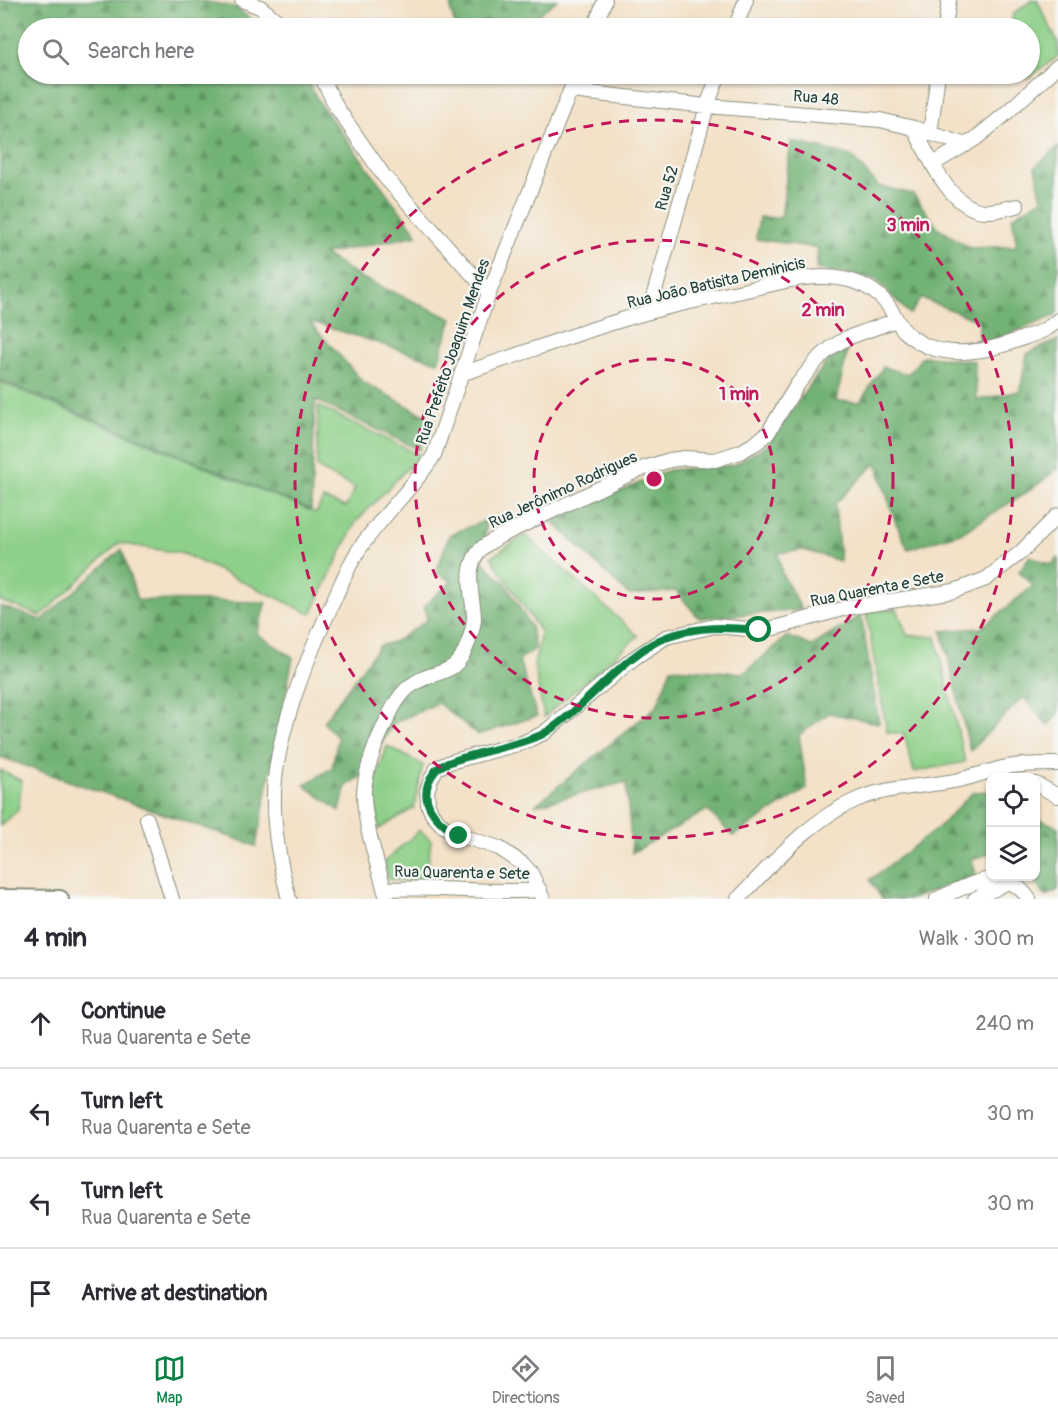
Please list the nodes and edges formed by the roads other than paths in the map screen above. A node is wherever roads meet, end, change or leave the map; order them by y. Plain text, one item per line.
1 (242, 0) edge
2 (605, 0) edge
3 (746, 0) edge
4 (949, 0) edge
5 (274, 18) edge
6 (598, 18) edge
7 (739, 18) edge
8 (946, 18) edge
9 (1058, 66) edge
10 (1040, 82) edge
11 (325, 84) edge
12 (573, 84) edge
13 (715, 84) edge
14 (937, 84) edge
15 (1038, 84) edge
16 (571, 91) junction
17 (707, 105) junction
18 (914, 128) junction
19 (930, 134) junction
20 (966, 145) junction
21 (933, 164) junction
22 (1017, 206) dead end
23 (489, 293) junction
24 (649, 312) junction
25 (894, 318) junction
26 (1058, 321) edge
27 (464, 373) junction
28 (1058, 515) edge
29 (1058, 764) edge
30 (960, 780) junction
31 (986, 781) edge
32 (1040, 787) edge
33 (1058, 796) edge
34 (147, 819) dead end
35 (986, 880) edge
36 (1008, 881) edge
37 (1011, 881) edge
38 (385, 894) edge
39 (542, 895) edge
40 (0, 898) edge
41 (60, 899) edge
42 (172, 899) edge
43 (289, 899) edge
44 (738, 899) edge
45 (937, 899) edge
46 (975, 899) edge
47 (1029, 899) edge

1 - 5 street
2 - 6 street
3 - 7 street
4 - 8 street
9 - 10 street
11 - 23 street
12 - 16 street, Rua Prefeito Joaquim Mendes
13 - 17 street, Rua 52
14 - 19 street
15 - 20 street
16 - 17 street, Rua 48
16 - 23 street, Rua Prefeito Joaquim Mendes
17 - 18 street, Rua 48
17 - 24 street, Rua 52
18 - 19 street, Rua 48
18 - 21 street
19 - 20 street, Rua 48
20 - 21 street
21 - 22 street
23 - 27 street, Rua Prefeito Joaquim Mendes
24 - 25 street, Rua João Batisita Deminicis
24 - 27 street, Rua João Batisita Deminicis
25 - 26 street, Rua João Batisita Deminicis
25 - 38 street, Rua Jerônimo Rodrigues
27 - 43 street, Rua Prefeito Joaquim Mendes
28 - 39 street, Rua Quarenta e Sete
29 - 30 street
30 - 31 street
30 - 44 street
32 - 33 street
34 - 42 street
35 - 45 street
36 - 46 street
37 - 47 street
38 - 39 street, Rua Quarenta e Sete
40 - 41 main road

